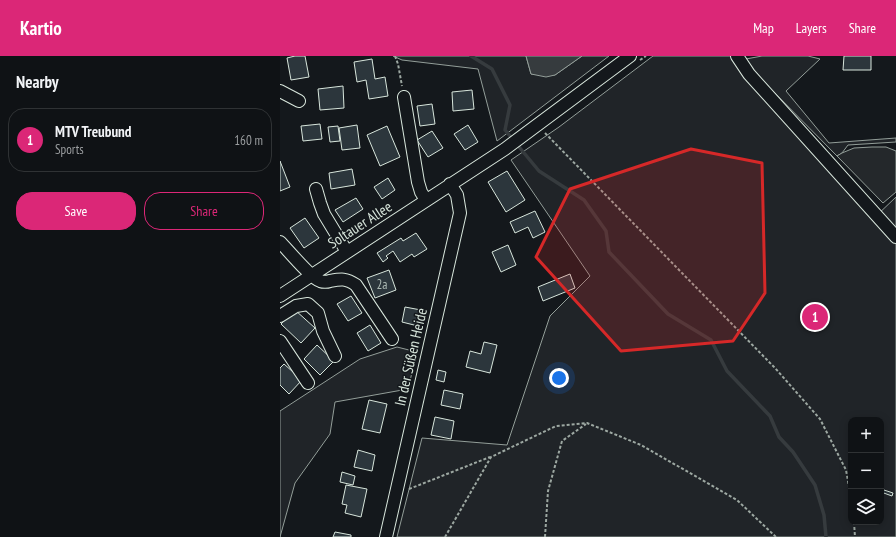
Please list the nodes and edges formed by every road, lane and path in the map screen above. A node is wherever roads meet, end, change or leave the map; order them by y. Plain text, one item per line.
1 (395, 56) edge
2 (630, 56) edge
3 (737, 56) edge
4 (280, 91) edge
5 (404, 97) joint
6 (299, 101) dead end
7 (538, 125) junction
8 (450, 184) junction
9 (316, 188) dead end
10 (426, 200) junction
11 (896, 237) edge
12 (280, 242) edge
13 (347, 252) junction
14 (312, 275) junction
15 (280, 296) edge
16 (280, 316) edge
17 (392, 339) dead end
18 (280, 341) edge
19 (335, 356) dead end
20 (308, 384) dead end
21 (587, 423) junction
22 (491, 457) junction
23 (849, 489) edge
24 (396, 494) junction
25 (854, 525) edge
26 (386, 537) edge
27 (445, 537) edge
28 (545, 537) edge
29 (776, 537) edge
30 (855, 537) edge

1 - 5 path
2 - 7 street
3 - 11 street
4 - 6 street
5 - 10 street
7 - 8 street, Soltauer Allee
7 - 23 path
8 - 10 street, Soltauer Allee
8 - 24 street, In der Süßen Heide
9 - 13 street
10 - 13 street, Soltauer Allee
12 - 14 street
13 - 14 street, Soltauer Allee
14 - 15 street, Soltauer Allee
14 - 17 street
16 - 19 street
18 - 20 street
21 - 22 path
21 - 28 path
21 - 29 path
22 - 24 path
22 - 27 path
24 - 26 street, In der Süßen Heide
25 - 30 path

